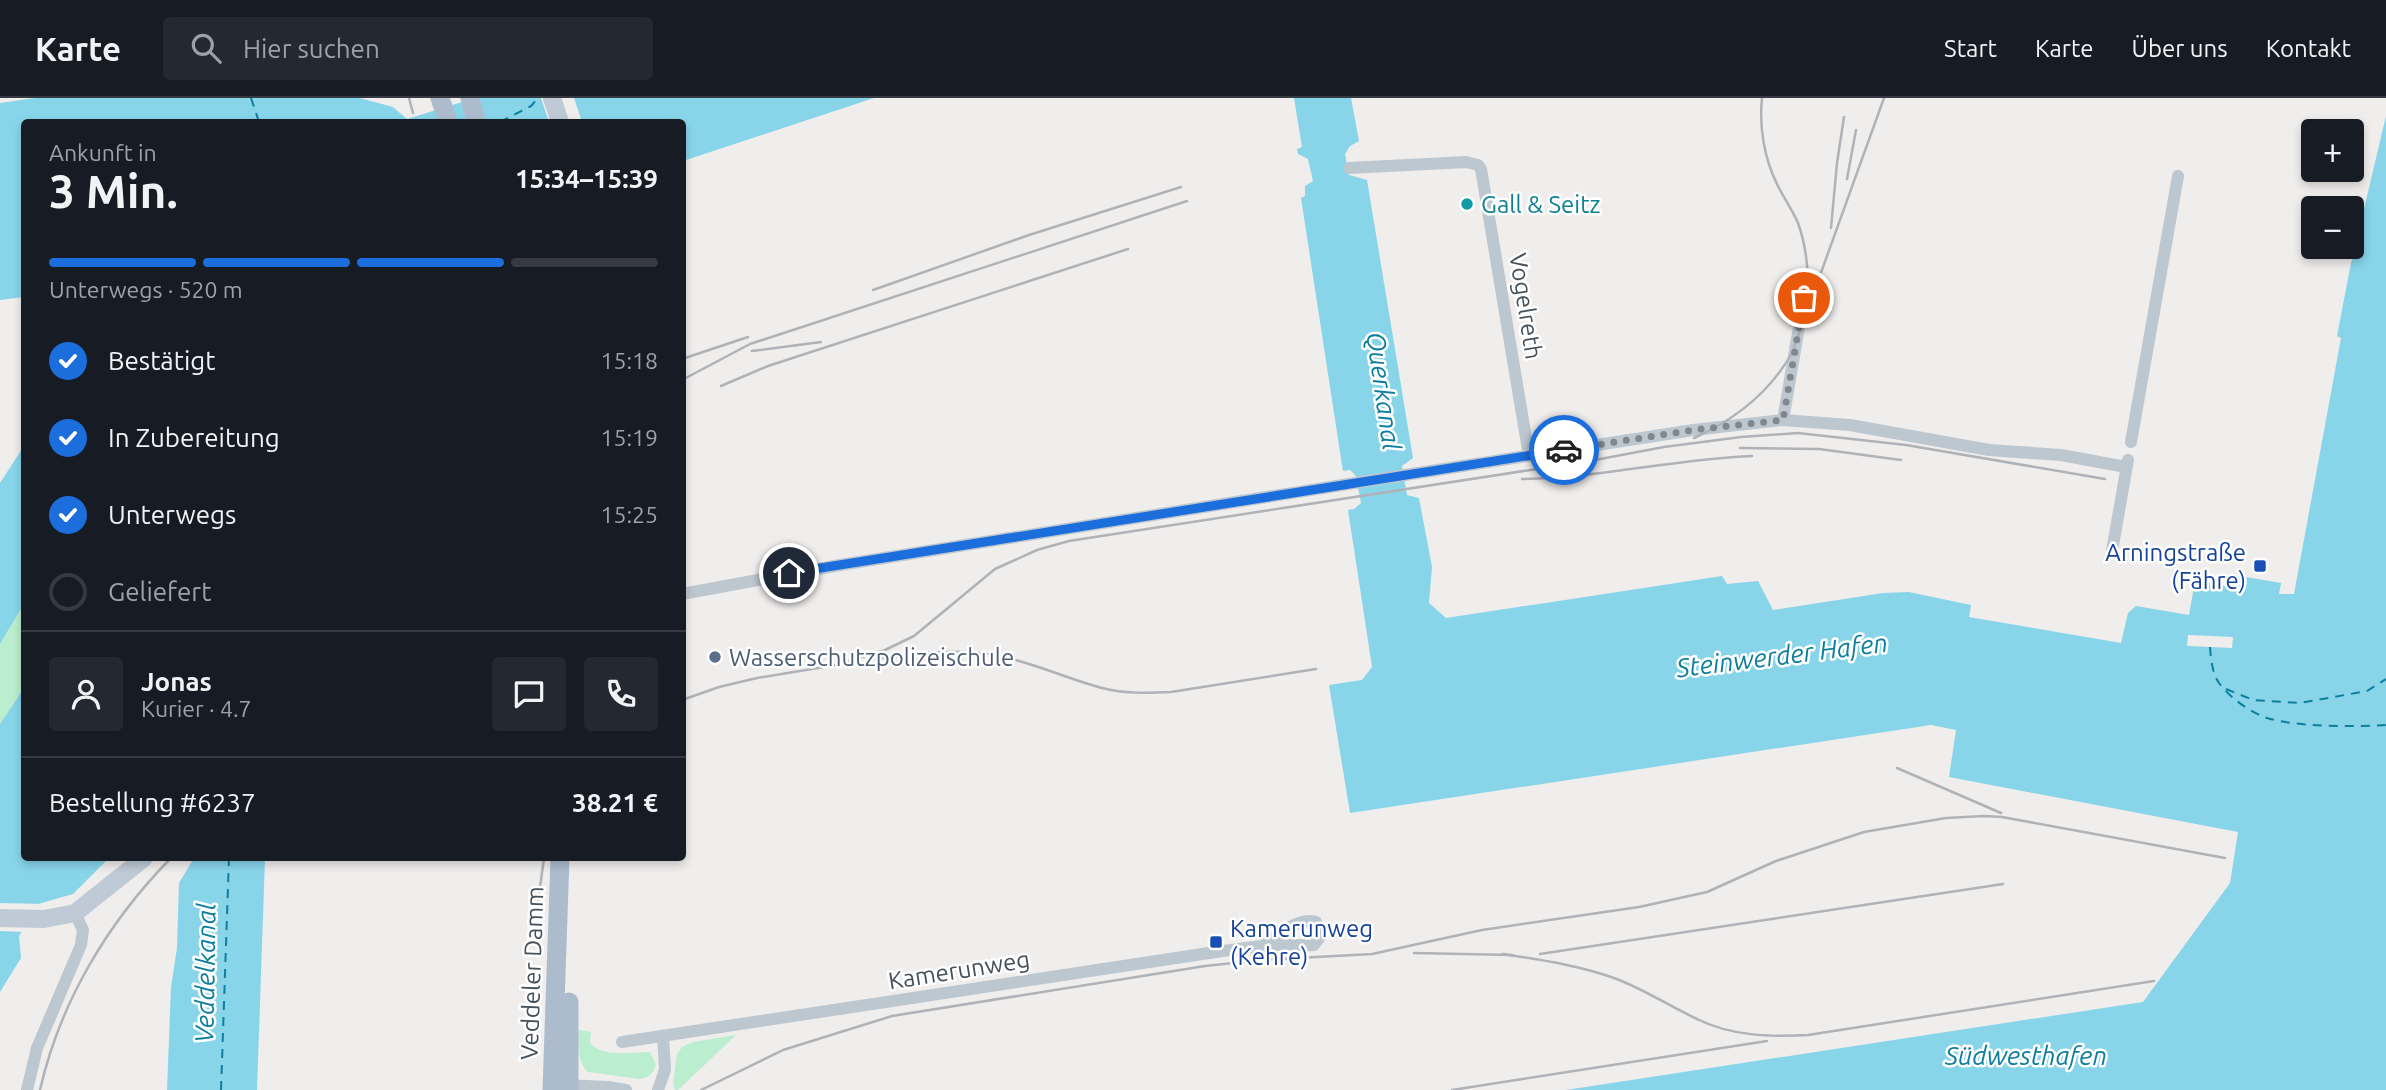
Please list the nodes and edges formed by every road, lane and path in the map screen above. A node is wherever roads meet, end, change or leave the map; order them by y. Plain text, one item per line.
1 (440, 98) edge
2 (470, 98) edge
3 (552, 98) edge
4 (447, 119) edge
5 (475, 119) edge
6 (559, 119) edge
7 (1349, 168) dead end
8 (2178, 176) dead end
9 (1804, 298) dead end
10 (1783, 420) junction
11 (2131, 442) dead end
12 (1529, 456) junction
13 (2112, 551) dead end
14 (686, 593) edge
15 (140, 861) edge
16 (560, 861) edge
17 (573, 861) edge
18 (75, 913) junction
19 (0, 918) edge
20 (1262, 946) dead end
21 (663, 1036) junction
22 (622, 1042) dead end
23 (560, 1088) edge
24 (27, 1090) edge
25 (626, 1090) edge
26 (658, 1090) edge

1 - 4 main road
2 - 5 main road
3 - 6 street
7 - 12 street, Vogelreth
8 - 11 street
9 - 10 street
10 - 12 street
10 - 13 street
12 - 14 street
15 - 18 street
16 - 23 main road, Veddeler Damm
17 - 23 main road, Veddeler Damm
18 - 19 street
18 - 24 street
20 - 21 street, Kamerunweg
21 - 22 street, Kamerunweg
21 - 26 street
23 - 25 street

